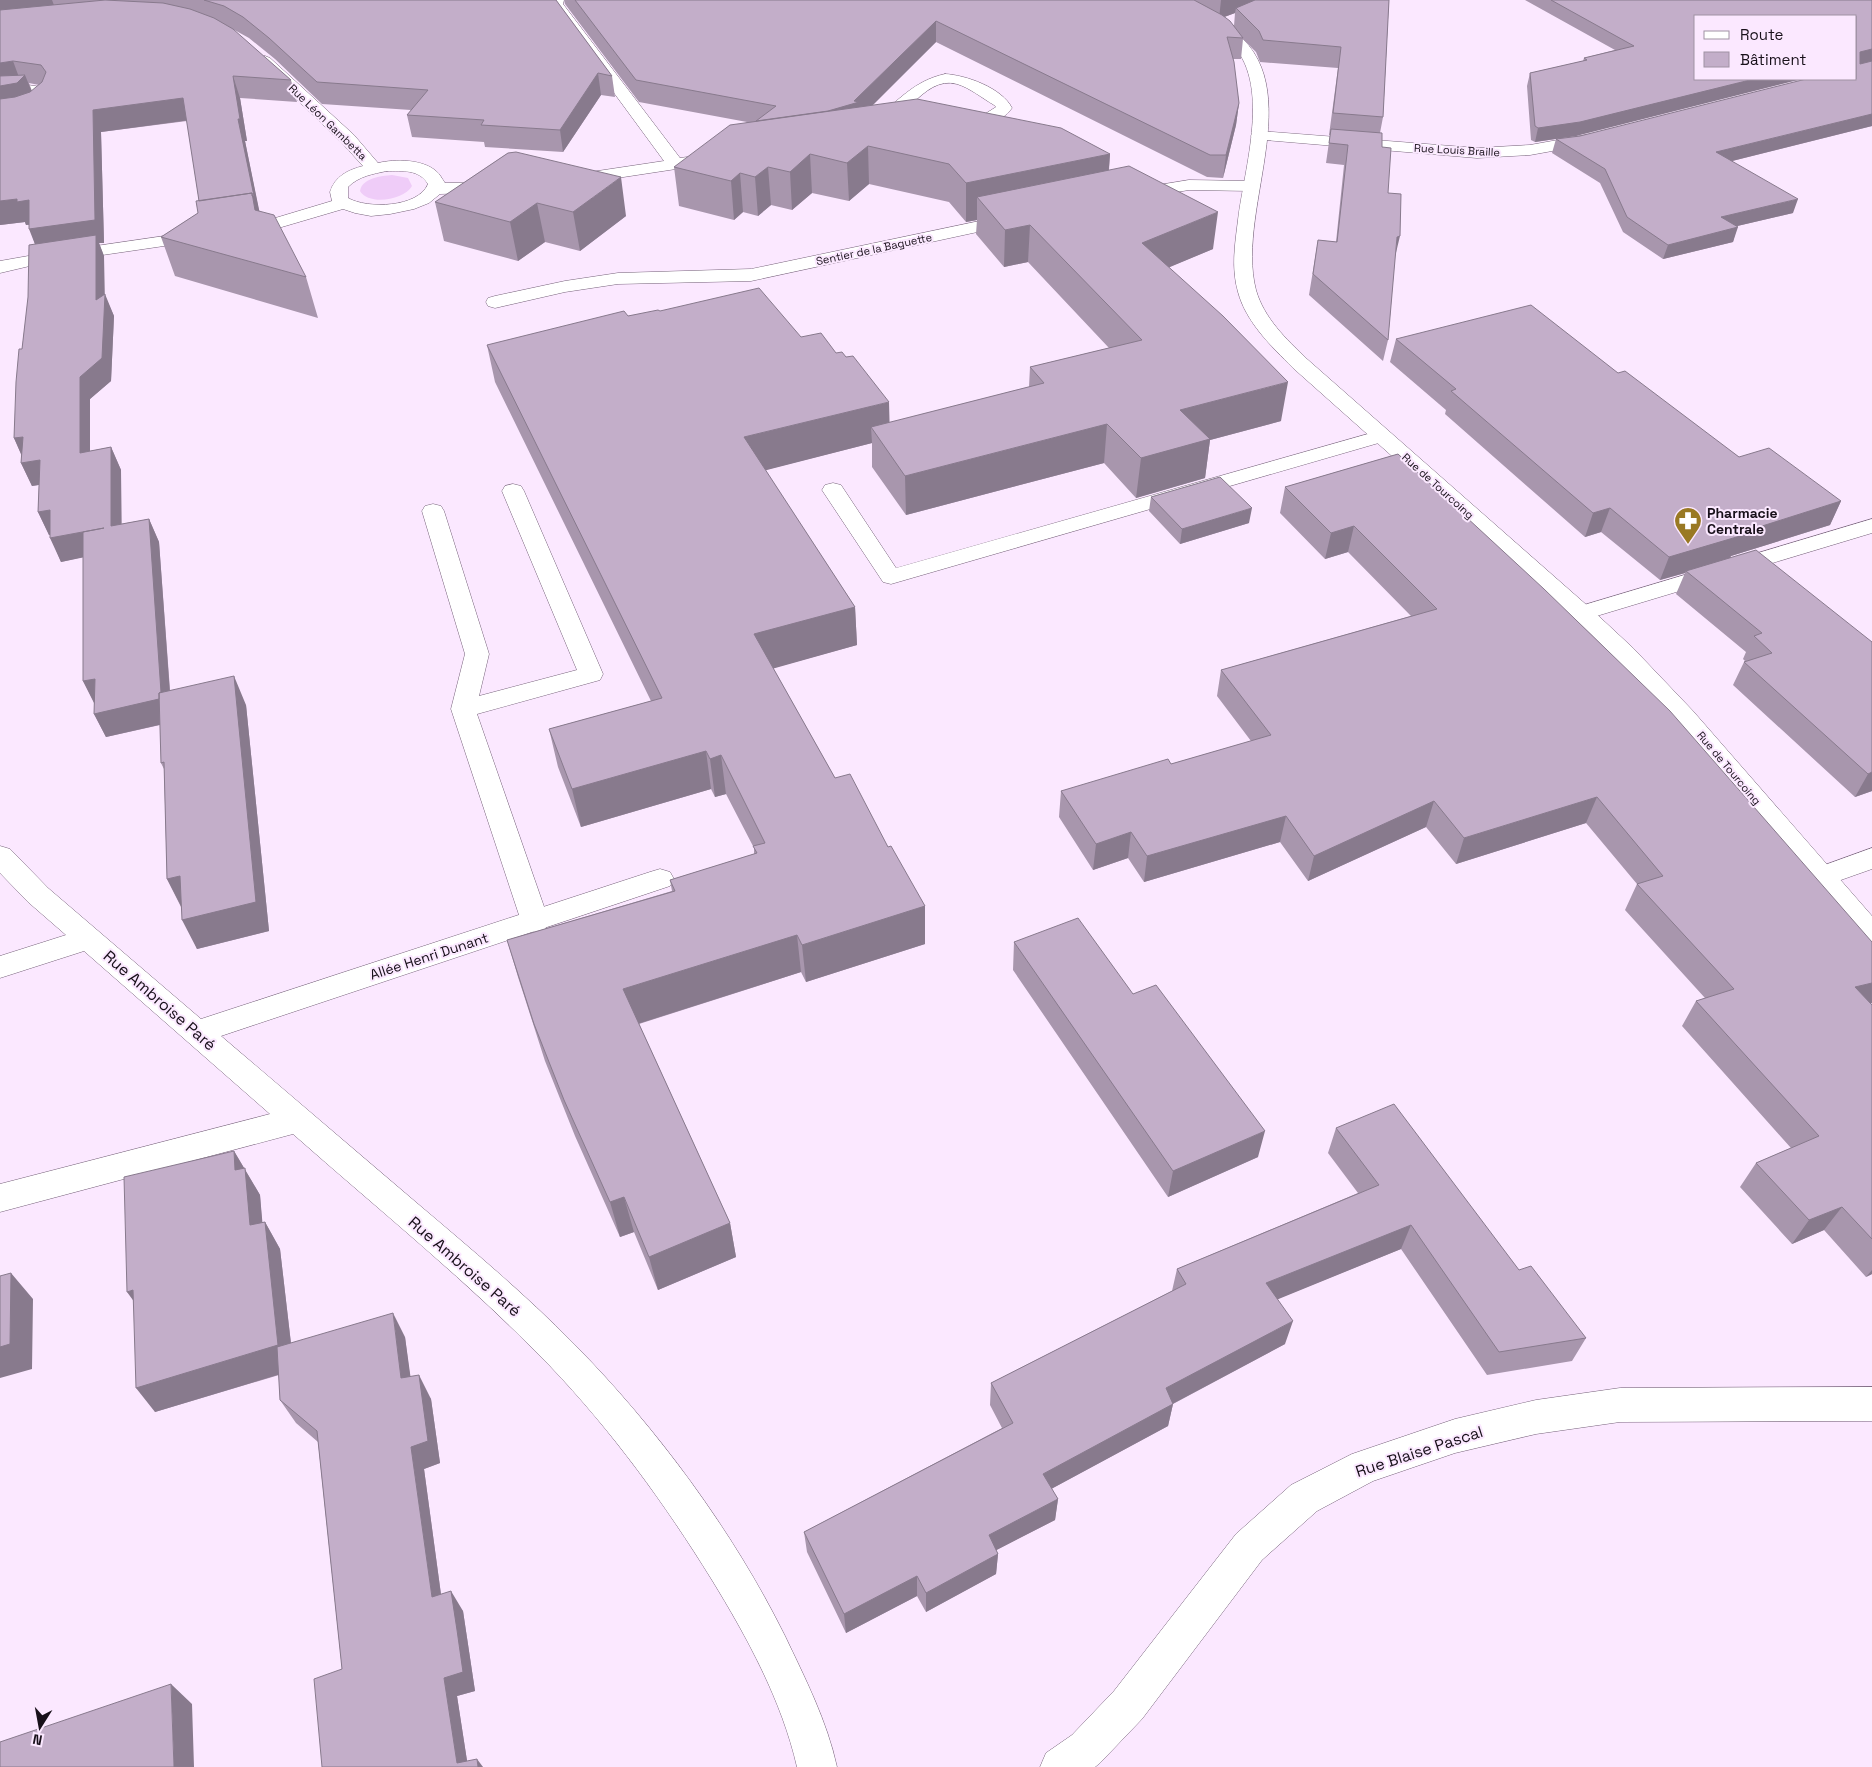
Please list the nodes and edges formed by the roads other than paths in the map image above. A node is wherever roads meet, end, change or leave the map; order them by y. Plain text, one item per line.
1 (557, 0) edge
2 (1156, 0) edge
3 (1238, 19) edge
4 (1218, 27) junction
5 (251, 48) edge
6 (0, 92) edge
7 (0, 116) edge
8 (943, 126) edge
9 (889, 134) edge
10 (1604, 135) edge
11 (1259, 136) junction
12 (730, 156) edge
13 (675, 164) junction
14 (374, 168) junction
15 (552, 182) edge
16 (506, 186) edge
17 (1251, 186) junction
18 (435, 189) junction
19 (1120, 197) edge
20 (344, 203) junction
21 (1033, 215) edge
22 (0, 267) edge
23 (495, 302) dead end
24 (1382, 436) junction
25 (833, 490) dead end
26 (513, 491) dead end
27 (433, 511) dead end
28 (1872, 526) edge
29 (1582, 613) junction
30 (463, 709) junction
31 (0, 856) edge
32 (1872, 858) edge
33 (1821, 877) junction
34 (660, 879) dead end
35 (535, 921) junction
36 (1872, 935) edge
37 (88, 939) junction
38 (0, 967) edge
39 (197, 1032) junction
40 (297, 1120) junction
41 (0, 1198) edge
42 (1872, 1404) edge
43 (817, 1767) edge
44 (1060, 1767) edge

1 - 13 street
2 - 4 street, Rue de Tourcoing
3 - 4 street
4 - 11 street, Rue de Tourcoing
5 - 14 street, Rue Léon Gambetta
6 - 7 street
8 - 9 street
10 - 11 street, Rue Louis Braille
11 - 17 street, Rue de Tourcoing
12 - 13 street
13 - 15 street
14 - 18 street, Rue Léon Gambetta
14 - 20 street, Rue Léon Gambetta
16 - 18 street
17 - 19 street
17 - 24 street, Rue de Tourcoing
18 - 20 street
20 - 22 street
21 - 23 street, Sentier de la Baguette
24 - 25 street
24 - 29 street, Rue de Tourcoing
26 - 30 street
27 - 30 street
28 - 29 street
29 - 33 street, Rue de Tourcoing
30 - 35 street
31 - 37 street, Rue Ambroise Paré
32 - 33 street
33 - 36 street, Rue de Tourcoing
34 - 35 street, Allée Henri Dunant
35 - 39 street, Allée Henri Dunant
37 - 38 street
37 - 39 street, Rue Ambroise Paré
39 - 40 street, Rue Ambroise Paré
40 - 41 street
40 - 43 street, Rue Ambroise Paré
42 - 44 street, Rue Blaise Pascal

